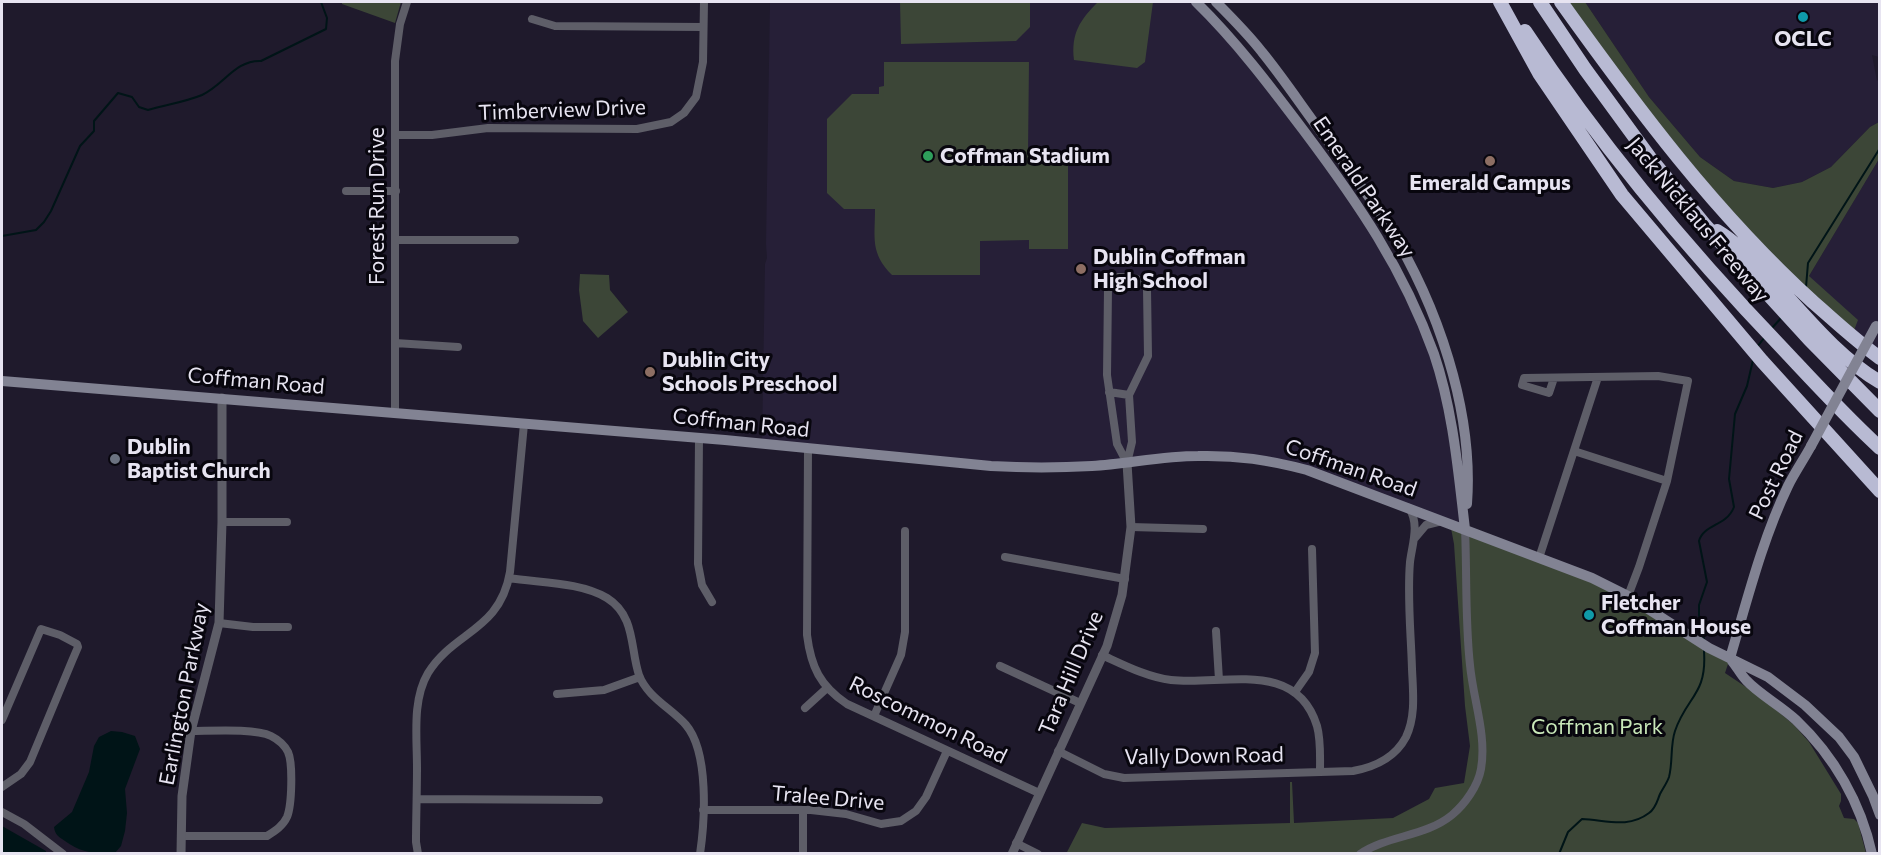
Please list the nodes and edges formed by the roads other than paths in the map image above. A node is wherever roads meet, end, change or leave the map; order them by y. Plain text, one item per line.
1 (408, 2) edge
2 (704, 2) edge
3 (1196, 2) edge
4 (1216, 2) edge
5 (1500, 2) edge
6 (1506, 2) edge
7 (1540, 2) edge
8 (1561, 2) edge
9 (532, 19) dead end
10 (704, 27) junction
11 (395, 135) junction
12 (346, 191) dead end
13 (396, 191) junction
14 (395, 240) junction
15 (515, 240) dead end
16 (1778, 287) junction
17 (1802, 321) junction
18 (1878, 322) edge
19 (395, 343) junction
20 (458, 347) dead end
21 (1880, 358) edge
22 (1598, 377) junction
23 (1554, 378) dead end
24 (2, 381) edge
25 (1880, 382) edge
26 (1109, 392) junction
27 (1129, 395) junction
28 (222, 398) junction
29 (1880, 411) edge
30 (395, 412) junction
31 (524, 424) junction
32 (699, 438) junction
33 (1880, 448) edge
34 (808, 449) junction
35 (1574, 452) junction
36 (1128, 463) junction
37 (1667, 481) junction
38 (1877, 488) edge
39 (1409, 508) junction
40 (1443, 520) junction
41 (222, 522) junction
42 (288, 522) dead end
43 (1131, 527) junction
44 (1203, 529) dead end
45 (1465, 529) junction
46 (905, 531) dead end
47 (1413, 544) junction
48 (1312, 549) dead end
49 (1005, 557) dead end
50 (1539, 558) junction
51 (509, 578) junction
52 (1125, 579) junction
53 (1628, 596) junction
54 (712, 602) dead end
55 (219, 623) junction
56 (288, 627) dead end
57 (1216, 631) dead end
58 (1102, 655) junction
59 (1730, 658) junction
60 (1000, 666) dead end
61 (639, 677) junction
62 (1218, 680) junction
63 (827, 688) junction
64 (1295, 692) junction
65 (556, 694) dead end
66 (1080, 703) junction
67 (805, 708) dead end
68 (874, 716) junction
69 (2, 720) edge
70 (191, 730) junction
71 (947, 751) junction
72 (1058, 752) junction
73 (1320, 772) junction
74 (2, 787) edge
75 (1039, 793) junction
76 (417, 800) junction
77 (599, 800) dead end
78 (703, 810) junction
79 (803, 810) junction
80 (2, 812) edge
81 (1880, 815) edge
82 (181, 836) junction
83 (1016, 843) junction
84 (63, 854) edge
85 (181, 854) edge
86 (418, 854) edge
87 (700, 854) edge
88 (803, 854) edge
89 (1012, 854) edge
90 (1038, 854) edge
91 (1360, 854) edge
92 (1872, 854) edge

1 - 11 street, Forest Run Drive
2 - 10 street, Timberview Drive
3 - 45 main road, Emerald Parkway
4 - 45 main road, Emerald Parkway
5 - 38 highway
6 - 33 highway, Jack Nicklaus Freeway
7 - 16 highway, Jack Nicklaus Freeway
8 - 16 highway
9 - 10 street
10 - 11 street, Timberview Drive
11 - 13 street, Forest Run Drive
12 - 13 street
13 - 14 street, Forest Run Drive
14 - 15 street
14 - 19 street, Forest Run Drive
16 - 17 highway, Jack Nicklaus Freeway
16 - 21 highway
17 - 25 highway
17 - 29 highway, Jack Nicklaus Freeway
18 - 59 main road, Post Road, bridge
19 - 20 street
19 - 30 street, Forest Run Drive
22 - 23 street
22 - 35 street
22 - 37 street
24 - 28 main road, Coffman Road
26 - 27 street
26 - 27 street
26 - 36 street
27 - 36 street
28 - 30 main road, Coffman Road
28 - 41 street, Earlington Parkway
30 - 31 main road, Coffman Road
31 - 32 main road, Coffman Road
31 - 51 street
32 - 34 main road, Coffman Road
32 - 54 street
34 - 36 main road, Coffman Road
34 - 63 street, Roscommon Road
35 - 37 street
35 - 50 street
36 - 39 main road, Coffman Road
36 - 43 street, Tara Hill Drive
37 - 53 street
39 - 40 main road, Coffman Road
39 - 47 street, Vally Down Road
40 - 45 main road, Coffman Road
40 - 47 street
41 - 42 street
41 - 55 street, Earlington Parkway
43 - 44 street
43 - 52 street, Tara Hill Drive
45 - 50 main road
45 - 91 street
46 - 68 street
47 - 73 street, Vally Down Road
48 - 64 street
49 - 52 street
50 - 53 main road
51 - 61 street
51 - 76 street
52 - 58 street, Tara Hill Drive
53 - 59 main road
55 - 56 street
55 - 70 street, Earlington Parkway
57 - 62 street
58 - 62 street
58 - 66 street, Tara Hill Drive
59 - 81 main road
59 - 92 main road
60 - 66 street
61 - 65 street
61 - 78 street
62 - 64 street
63 - 67 street
63 - 68 street, Roscommon Road
64 - 73 street
66 - 72 street, Tara Hill Drive
68 - 71 street, Roscommon Road
69 - 74 street
70 - 82 street, Earlington Parkway
70 - 82 street
71 - 75 street, Roscommon Road
71 - 79 street, Tralee Drive
72 - 73 street, Vally Down Road
72 - 75 street, Tara Hill Drive
75 - 83 street, Tara Hill Drive
76 - 77 street
76 - 86 street
78 - 79 street, Tralee Drive
78 - 87 street
79 - 88 street
80 - 84 street
82 - 85 street, Earlington Parkway
83 - 89 street, Tara Hill Drive
83 - 90 street

